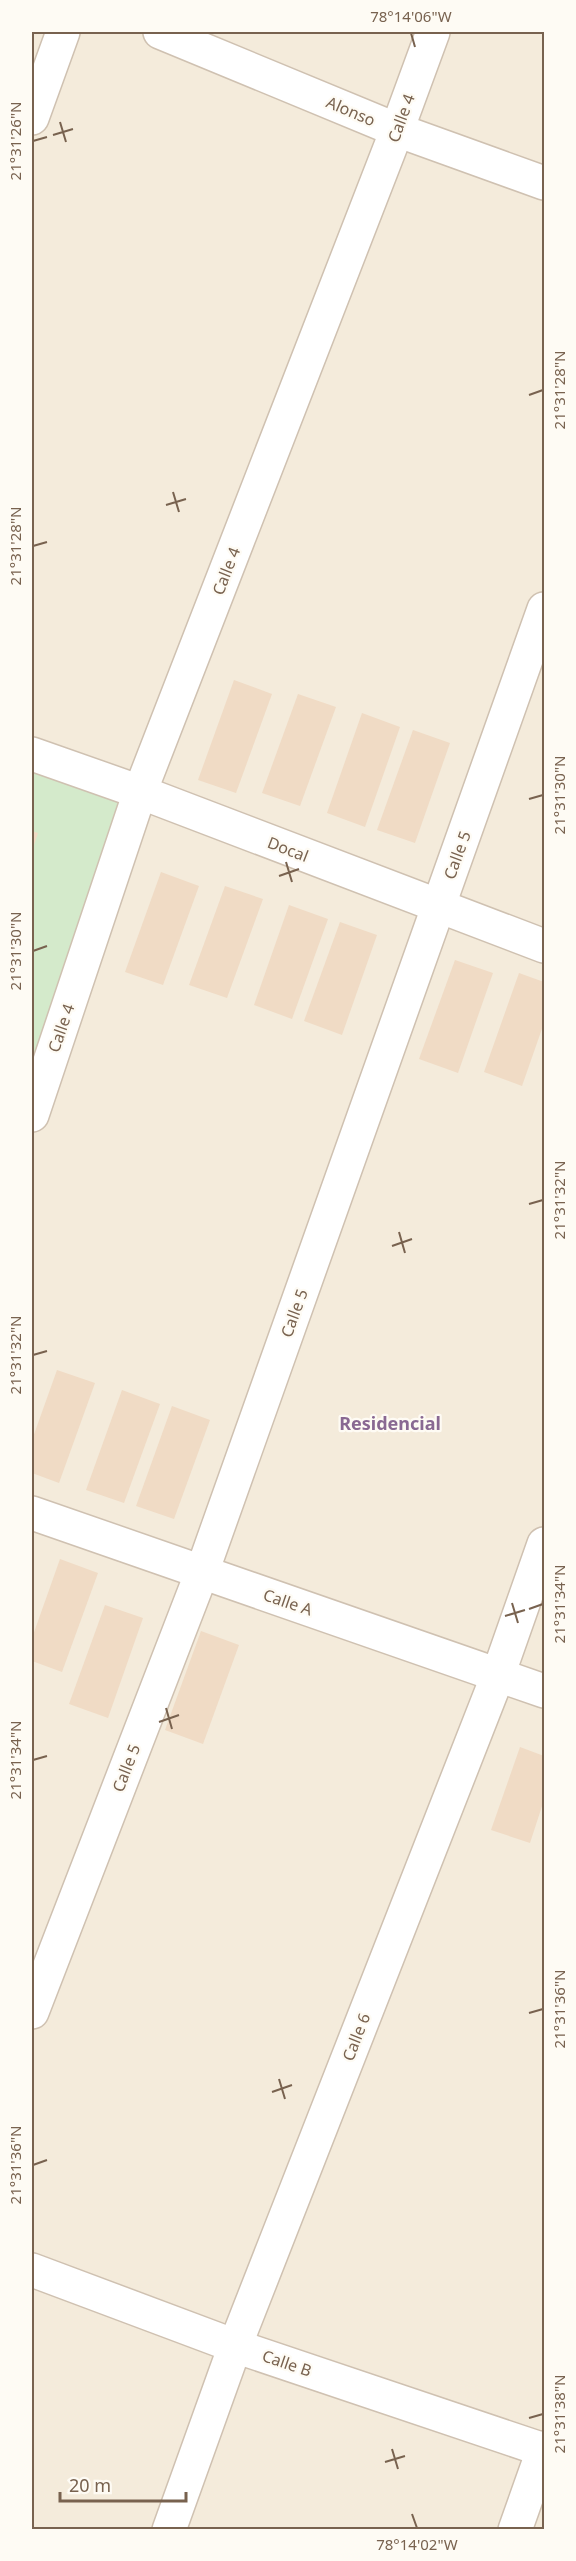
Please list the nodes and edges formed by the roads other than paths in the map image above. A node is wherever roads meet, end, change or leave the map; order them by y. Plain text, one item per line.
1 (63, 32) edge
2 (160, 32) edge
3 (433, 32) edge
4 (32, 118) edge
5 (397, 130) junction
6 (544, 183) edge
7 (544, 609) edge
8 (32, 754) edge
9 (140, 792) junction
10 (438, 907) junction
11 (544, 946) edge
12 (32, 1115) edge
13 (32, 1513) edge
14 (544, 1544) edge
15 (201, 1572) junction
16 (498, 1675) junction
17 (544, 1691) edge
18 (32, 2012) edge
19 (32, 2270) edge
20 (235, 2346) junction
21 (544, 2449) edge
22 (169, 2529) edge
23 (515, 2529) edge

1 - 4 street
2 - 5 street, Alonso
3 - 5 street, Calle 4
5 - 6 street, Alonso
5 - 9 street, Calle 4
7 - 10 street, Calle 5
8 - 9 street, Docal
9 - 10 street, Docal
9 - 12 street, Calle 4
10 - 11 street, Docal
10 - 15 street, Calle 5
13 - 15 street, Calle A
14 - 16 street, Calle 6
15 - 16 street, Calle A
15 - 18 street, Calle 5
16 - 17 street, Calle A
16 - 20 street, Calle 6
19 - 20 street, Calle B
20 - 21 street, Calle B
20 - 22 street, Calle 6
21 - 23 street

